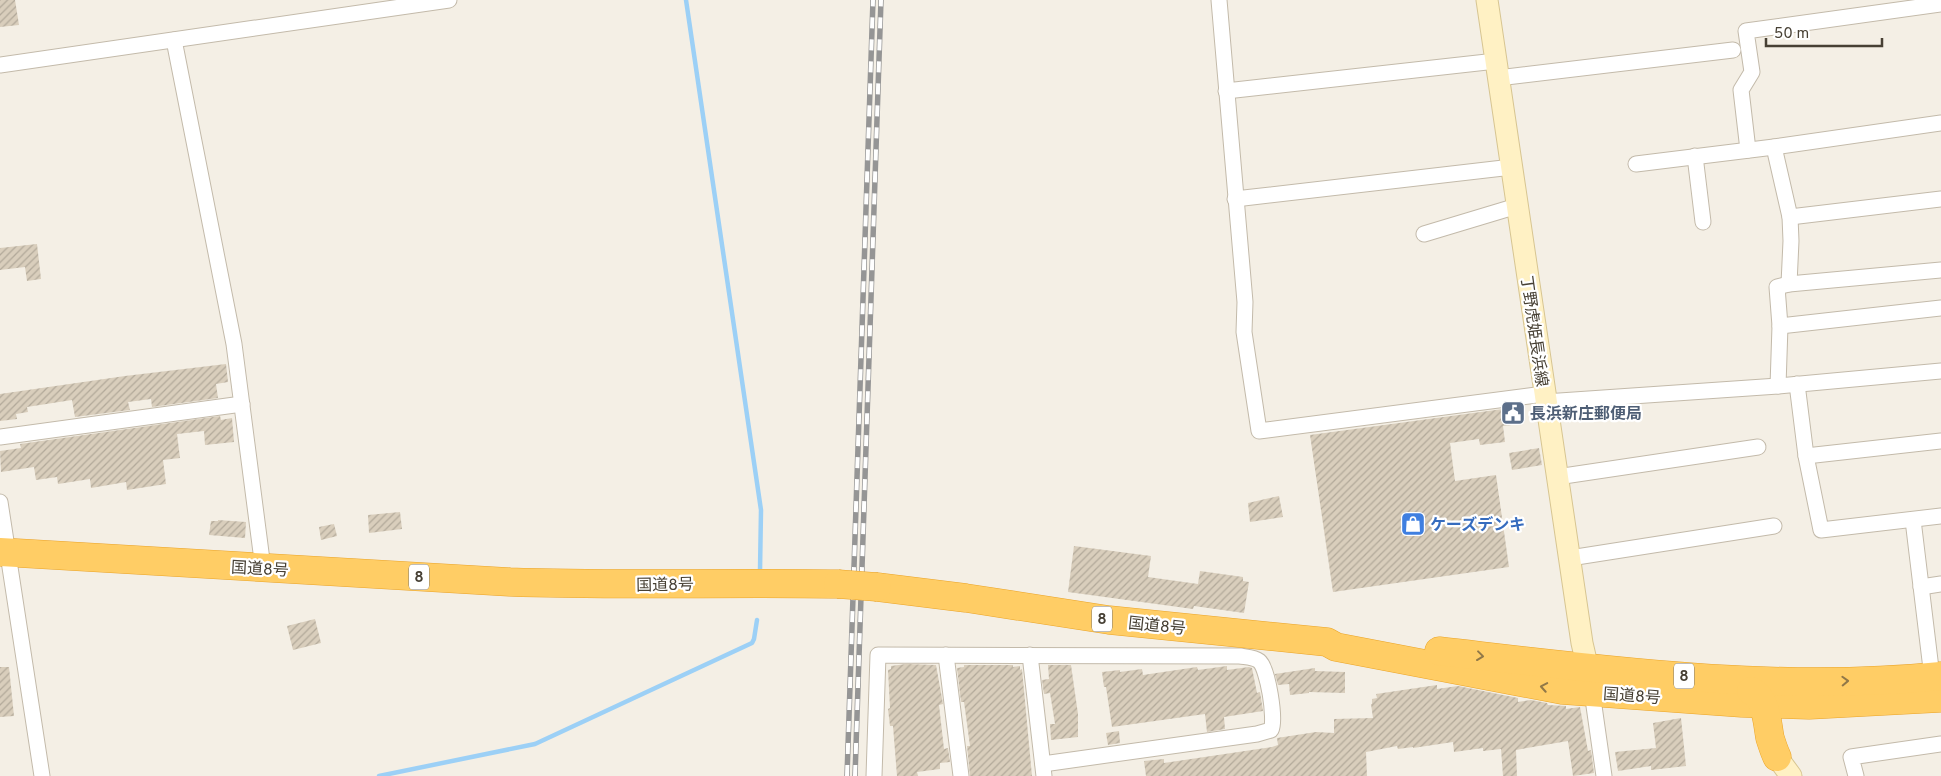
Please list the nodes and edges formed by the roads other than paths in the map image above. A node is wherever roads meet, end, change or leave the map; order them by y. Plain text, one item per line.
1 (448, 0) edge
2 (1219, 0) edge
3 (1487, 0) edge
4 (1941, 4) edge
5 (174, 40) junction
6 (1734, 50) dead end
7 (0, 66) edge
8 (1497, 70) junction
9 (1226, 90) junction
10 (1941, 123) edge
11 (1774, 147) junction
12 (1748, 150) junction
13 (1695, 156) junction
14 (1636, 164) dead end
15 (1512, 167) junction
16 (1235, 199) junction
17 (1941, 199) edge
18 (1517, 206) junction
19 (1790, 217) junction
20 (1703, 222) dead end
21 (1424, 234) dead end
22 (1941, 270) edge
23 (1790, 284) junction
24 (1941, 308) edge
25 (1780, 326) junction
26 (1941, 371) edge
27 (1797, 384) junction
28 (1778, 386) junction
29 (1545, 398) junction
30 (242, 404) junction
31 (0, 437) edge
32 (1941, 441) edge
33 (1758, 447) dead end
34 (1806, 456) junction
35 (1557, 477) junction
36 (0, 502) edge
37 (1941, 516) edge
38 (1913, 520) junction
39 (1774, 526) dead end
40 (4, 552) edge
41 (1570, 558) junction
42 (263, 568) junction
43 (1941, 584) edge
44 (1921, 587) junction
45 (946, 655) junction
46 (1030, 655) junction
47 (1639, 672) junction
48 (1591, 680) junction
49 (1938, 684) edge
50 (1810, 693) junction
51 (1754, 707) junction
52 (1941, 744) edge
53 (1784, 766) edge
54 (1044, 770) edge
55 (42, 776) edge
56 (874, 776) edge
57 (961, 776) edge
58 (1604, 776) edge
59 (1856, 776) edge

1 - 5 street
2 - 9 street
3 - 8 main road, 丁野虎姫長浜線
4 - 12 street
5 - 7 street
5 - 30 street
6 - 8 street
8 - 9 street
8 - 15 main road, 丁野虎姫長浜線
9 - 16 street
10 - 11 street
11 - 12 street
11 - 19 street
12 - 13 street
13 - 14 street
13 - 20 street
15 - 16 street
15 - 18 main road, 丁野虎姫長浜線
16 - 29 street
17 - 19 street
18 - 21 street
18 - 29 main road, 丁野虎姫長浜線
19 - 23 street
22 - 23 street
23 - 25 street
24 - 25 street
25 - 28 street
26 - 27 street
27 - 28 street
27 - 34 street
28 - 29 street
29 - 35 main road, 丁野虎姫長浜線
30 - 31 street
30 - 42 street
32 - 34 street
33 - 35 street
34 - 38 street
35 - 41 main road, 丁野虎姫長浜線
36 - 40 street
37 - 38 street
38 - 44 street
39 - 41 street
40 - 42 highway, 国道8号 / 8
40 - 55 street
41 - 48 main road, 丁野虎姫長浜線
42 - 48 highway, 国道8号 / 8, bridge
43 - 44 street
44 - 49 street
45 - 46 street
45 - 56 street
45 - 57 street
46 - 54 street
46 - 54 street
47 - 48 highway, 国道8号 / 8
47 - 50 highway, 国道8号 / 8
47 - 51 highway
48 - 51 highway, 国道8号 / 8
48 - 58 street
49 - 50 highway, 国道8号 / 8
50 - 51 highway, 国道8号 / 8
50 - 53 highway
51 - 53 highway
52 - 59 street

